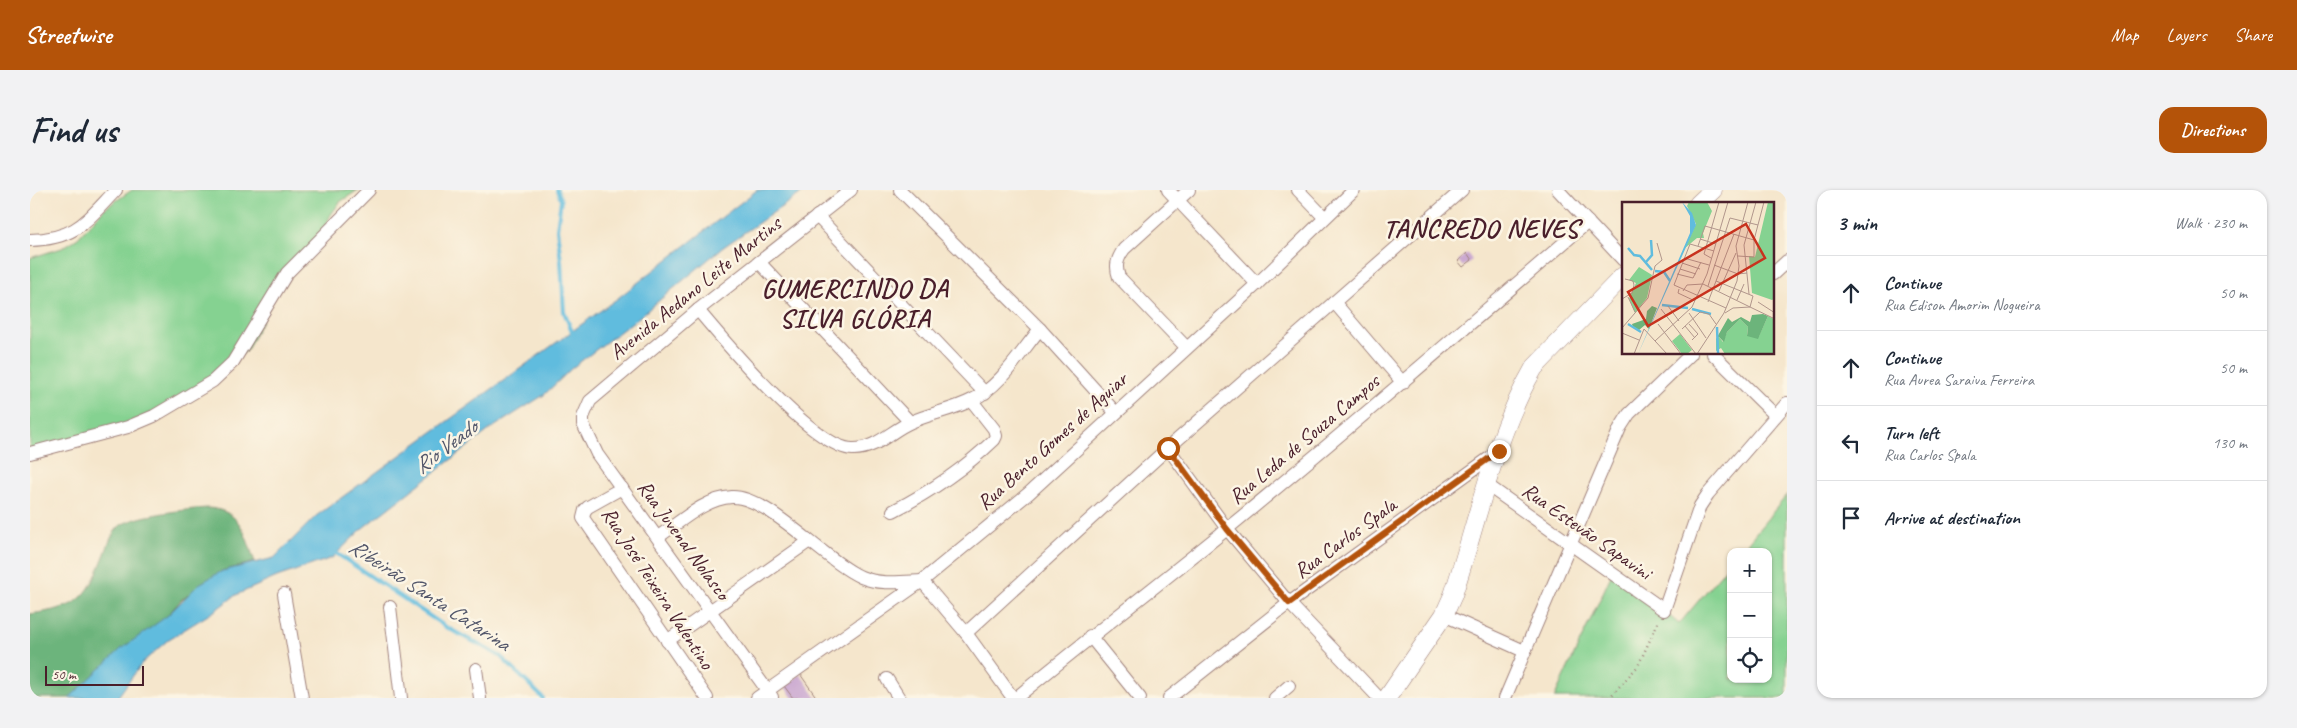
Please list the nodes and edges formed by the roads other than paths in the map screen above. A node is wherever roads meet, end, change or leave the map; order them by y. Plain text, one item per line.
1 (116, 190) edge
2 (369, 190) edge
3 (851, 190) edge
4 (900, 190) edge
5 (1168, 190) edge
6 (1189, 190) edge
7 (1298, 190) edge
8 (1354, 190) edge
9 (1462, 190) edge
10 (1558, 190) edge
11 (1713, 190) edge
12 (1178, 202) junction
13 (1700, 202) edge
14 (817, 216) junction
15 (1324, 217) junction
16 (1588, 222) junction
17 (30, 240) edge
18 (1622, 259) edge
19 (1787, 261) edge
20 (758, 262) junction
21 (1774, 273) edge
22 (1622, 277) edge
23 (1257, 284) junction
24 (1334, 302) junction
25 (698, 310) junction
26 (1040, 329) junction
27 (1186, 347) junction
28 (1690, 355) edge
29 (1715, 355) edge
30 (1403, 383) junction
31 (985, 393) junction
32 (972, 400) junction
33 (590, 401) joint
34 (1787, 403) edge
35 (1115, 412) junction
36 (1775, 415) junction
37 (910, 422) junction
38 (1168, 448) junction
39 (1499, 451) junction
40 (30, 452) edge
41 (1487, 485) junction
42 (622, 488) junction
43 (892, 511) dead end
44 (1227, 529) junction
45 (658, 537) junction
46 (808, 542) junction
47 (1572, 544) junction
48 (922, 581) junction
49 (284, 594) dead end
50 (1289, 603) junction
51 (390, 607) dead end
52 (711, 611) junction
53 (1444, 615) junction
54 (966, 633) junction
55 (1090, 636) junction
56 (668, 641) junction
57 (1524, 651) junction
58 (476, 669) dead end
59 (887, 678) dead end
60 (1289, 686) dead end
61 (766, 696) edge
62 (302, 698) edge
63 (402, 698) edge
64 (480, 698) edge
65 (707, 698) edge
66 (899, 698) edge
67 (1015, 698) edge
68 (1140, 698) edge
69 (1169, 698) edge
70 (1275, 698) edge
71 (1378, 698) edge
72 (1387, 698) edge
73 (1505, 698) edge

1 - 17 street
2 - 40 street
3 - 14 street, Avenida Aedano Leite Martins
4 - 26 street
5 - 12 street
6 - 12 street
7 - 15 street
8 - 15 street, Rua Bento Gomes de Aguiar
9 - 24 street
10 - 16 street
11 - 13 main road
12 - 23 street
12 - 27 street
14 - 20 street, Avenida Aedano Leite Martins
14 - 31 street
15 - 23 street, Rua Bento Gomes de Aguiar
16 - 18 street
16 - 30 street, Rua Leda de Souza Campos
19 - 21 street
20 - 25 street, Avenida Aedano Leite Martins
20 - 37 street
22 - 39 main road
23 - 27 street, Rua Bento Gomes de Aguiar
24 - 30 street
24 - 38 street
25 - 33 street, Avenida Aedano Leite Martins
25 - 37 street
26 - 31 street
26 - 35 street
27 - 35 street, Rua Bento Gomes de Aguiar
28 - 47 street
29 - 36 street
30 - 44 street, Rua Leda de Souza Campos
31 - 32 street
32 - 37 street
32 - 43 street
33 - 42 street, Rua Juvenal Nolasco
34 - 36 street
35 - 48 street, Rua Bento Gomes de Aguiar
36 - 47 street, Rua Estevão Sapavini
38 - 44 street
38 - 54 street
39 - 41 main road
39 - 50 street, Rua Carlos Spala
41 - 47 street, Rua Estevão Sapavini
41 - 53 main road
42 - 45 street, Rua Juvenal Nolasco
42 - 56 street, Rua José Teixeira Valentino
44 - 50 street
44 - 55 street, Rua Leda de Souza Campos
45 - 46 street
45 - 52 street, Rua Juvenal Nolasco
46 - 48 street
46 - 52 street
47 - 57 street
48 - 54 street
48 - 61 street, Rua Bento Gomes de Aguiar
49 - 62 street
50 - 69 street, Rua Carlos Spala
50 - 71 street
51 - 63 street
52 - 56 street
52 - 61 street, Rua Juvenal Nolasco
53 - 57 street
53 - 72 main road
54 - 67 street
55 - 67 street, Rua Leda de Souza Campos
55 - 68 street
56 - 65 street, Rua José Teixeira Valentino
57 - 73 street
58 - 64 street
59 - 66 street
60 - 70 street

